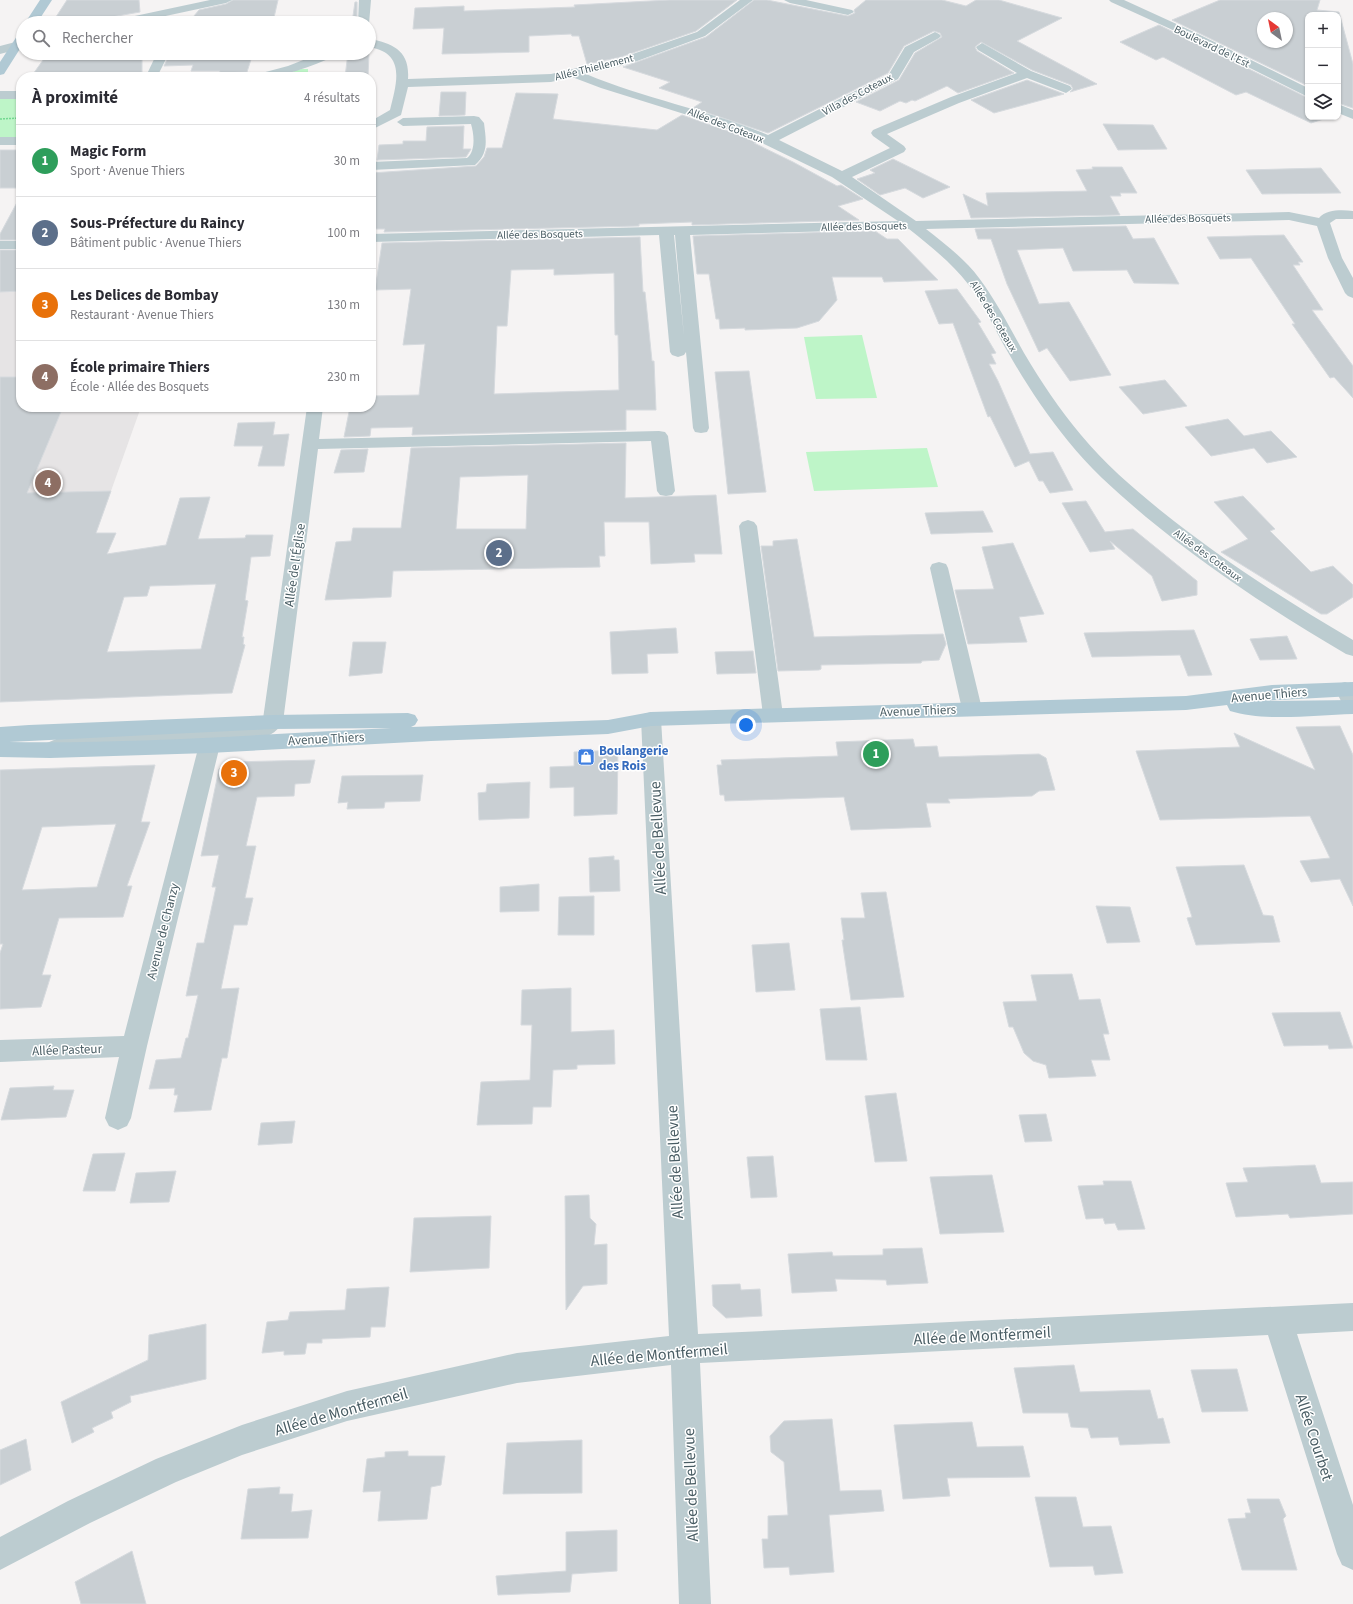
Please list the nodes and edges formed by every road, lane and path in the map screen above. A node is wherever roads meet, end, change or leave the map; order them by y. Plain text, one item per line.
1 (46, 0) edge
2 (226, 0) edge
3 (366, 0) edge
4 (747, 0) edge
5 (790, 0) edge
6 (1115, 0) edge
7 (184, 4) edge
8 (848, 12) dead end
9 (36, 16) edge
10 (141, 16) edge
11 (180, 16) edge
12 (365, 16) edge
13 (936, 36) dead end
14 (376, 45) edge
15 (16, 46) edge
16 (982, 47) dead end
17 (0, 50) edge
18 (16, 50) edge
19 (159, 60) edge
20 (316, 60) edge
21 (0, 71) edge
22 (153, 72) edge
23 (283, 72) edge
24 (574, 73) junction
25 (1027, 74) junction
26 (402, 83) junction
27 (1066, 89) dead end
28 (1305, 92) edge
29 (0, 95) edge
30 (16, 95) edge
31 (1341, 109) edge
32 (1353, 115) edge
33 (16, 118) edge
34 (0, 119) edge
35 (404, 122) dead end
36 (376, 123) edge
37 (0, 141) edge
38 (16, 141) edge
39 (767, 141) junction
40 (376, 166) edge
41 (840, 177) junction
42 (1353, 215) edge
43 (1323, 223) junction
44 (911, 224) junction
45 (682, 230) junction
46 (666, 231) junction
47 (376, 238) edge
48 (0, 245) edge
49 (16, 245) edge
50 (1353, 293) edge
51 (678, 352) dead end
52 (314, 412) edge
53 (701, 428) dead end
54 (310, 444) junction
55 (666, 491) dead end
56 (748, 526) dead end
57 (939, 568) dead end
58 (1353, 649) edge
59 (1351, 698) edge
60 (972, 709) junction
61 (773, 715) junction
62 (651, 719) junction
63 (273, 722) junction
64 (0, 735) edge
65 (209, 745) junction
66 (0, 749) edge
67 (50, 750) junction
68 (134, 1046) junction
69 (0, 1051) edge
70 (118, 1118) dead end
71 (1353, 1317) edge
72 (1278, 1321) junction
73 (683, 1349) junction
74 (0, 1554) edge
75 (1353, 1554) edge
76 (695, 1604) edge

1 - 9 main road
2 - 7 street
3 - 12 street
4 - 24 street, Allée Thiellement
5 - 8 street
6 - 28 street, Boulevard de l'Est
7 - 10 street
7 - 11 street
13 - 39 street, Villa des Coteaux
14 - 26 street
15 - 17 street
16 - 25 street
18 - 21 main road
19 - 22 street
20 - 23 street
24 - 26 street, Allée Thiellement
24 - 39 street, Allée des Coteaux
25 - 27 street
25 - 41 street
26 - 36 street
29 - 30 street
31 - 32 street
33 - 34 path
35 - 40 street
37 - 38 street
39 - 41 street, Allée des Coteaux
41 - 44 street, Allée des Coteaux
42 - 43 street
43 - 44 street, Allée des Bosquets
43 - 50 street
44 - 45 street, Allée des Bosquets
44 - 58 street, Allée des Coteaux
45 - 46 street, Allée des Bosquets
45 - 53 street
46 - 47 street, Allée des Bosquets
46 - 51 street
48 - 49 street
52 - 54 street, Allée de l'Église
54 - 55 street
54 - 63 street, Allée de l'Église
56 - 61 street
57 - 60 street
59 - 60 main road, Avenue Thiers
60 - 61 main road, Avenue Thiers
61 - 62 main road, Avenue Thiers
62 - 63 main road, Avenue Thiers
62 - 65 main road, Avenue Thiers
62 - 73 street, Allée de Bellevue
63 - 64 main road, Avenue Thiers
63 - 67 street
65 - 67 main road, Avenue Thiers
65 - 68 street, Avenue de Chanzy
66 - 67 main road, Avenue Thiers
68 - 69 street, Allée Pasteur
68 - 70 street, Avenue de Chanzy
71 - 72 street, Allée de Montfermeil
72 - 73 street, Allée de Montfermeil
72 - 75 street, Allée Courbet
73 - 74 street, Allée de Montfermeil
73 - 76 street, Allée de Bellevue

